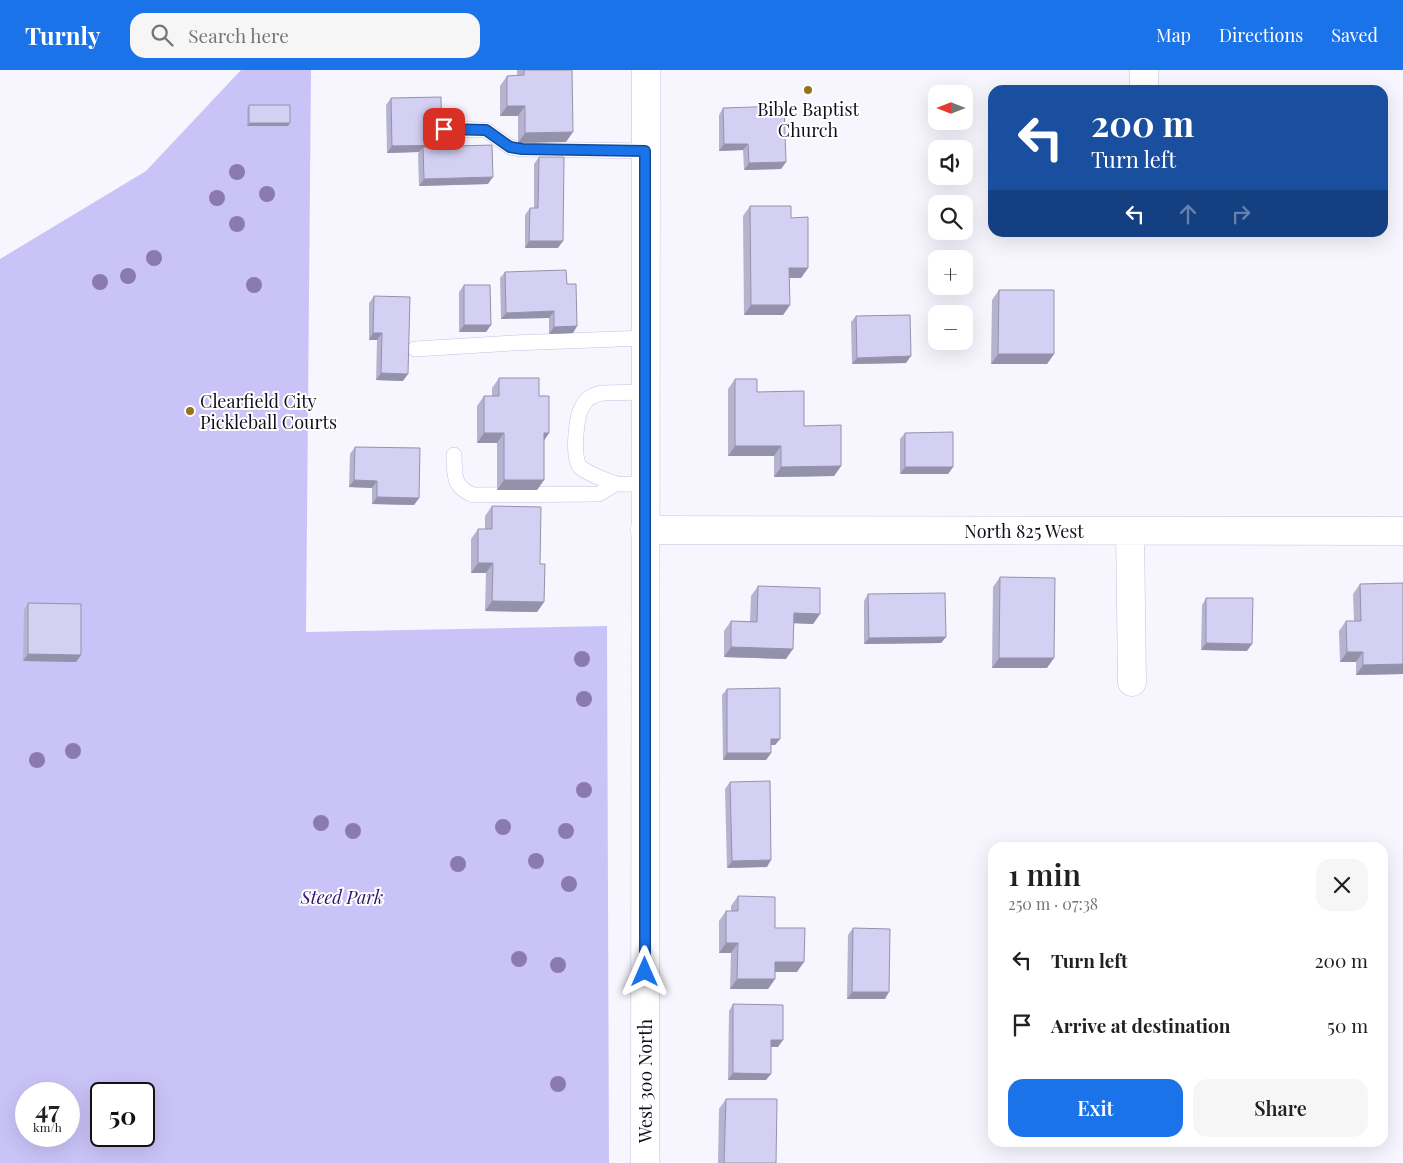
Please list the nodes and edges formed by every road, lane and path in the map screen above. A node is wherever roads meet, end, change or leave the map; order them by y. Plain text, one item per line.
1 (646, 70) edge
2 (1144, 70) edge
3 (1144, 85) edge
4 (444, 129) edge
5 (645, 151) junction
6 (645, 338) junction
7 (415, 348) dead end
8 (645, 392) junction
9 (454, 455) dead end
10 (645, 483) junction
11 (615, 484) junction
12 (645, 530) junction
13 (1130, 531) junction
14 (1403, 531) edge
15 (1132, 682) dead end
16 (646, 1163) edge

1 - 5 main road, West 300 North
2 - 3 main road
4 - 5 lane
5 - 6 main road, West 300 North
6 - 7 lane
6 - 8 main road, West 300 North
8 - 10 main road, West 300 North
8 - 11 lane
9 - 11 lane
10 - 11 lane
10 - 12 main road, West 300 North
12 - 13 main road, North 825 West
12 - 16 main road, West 300 North
13 - 14 main road, North 825 West
13 - 15 main road

